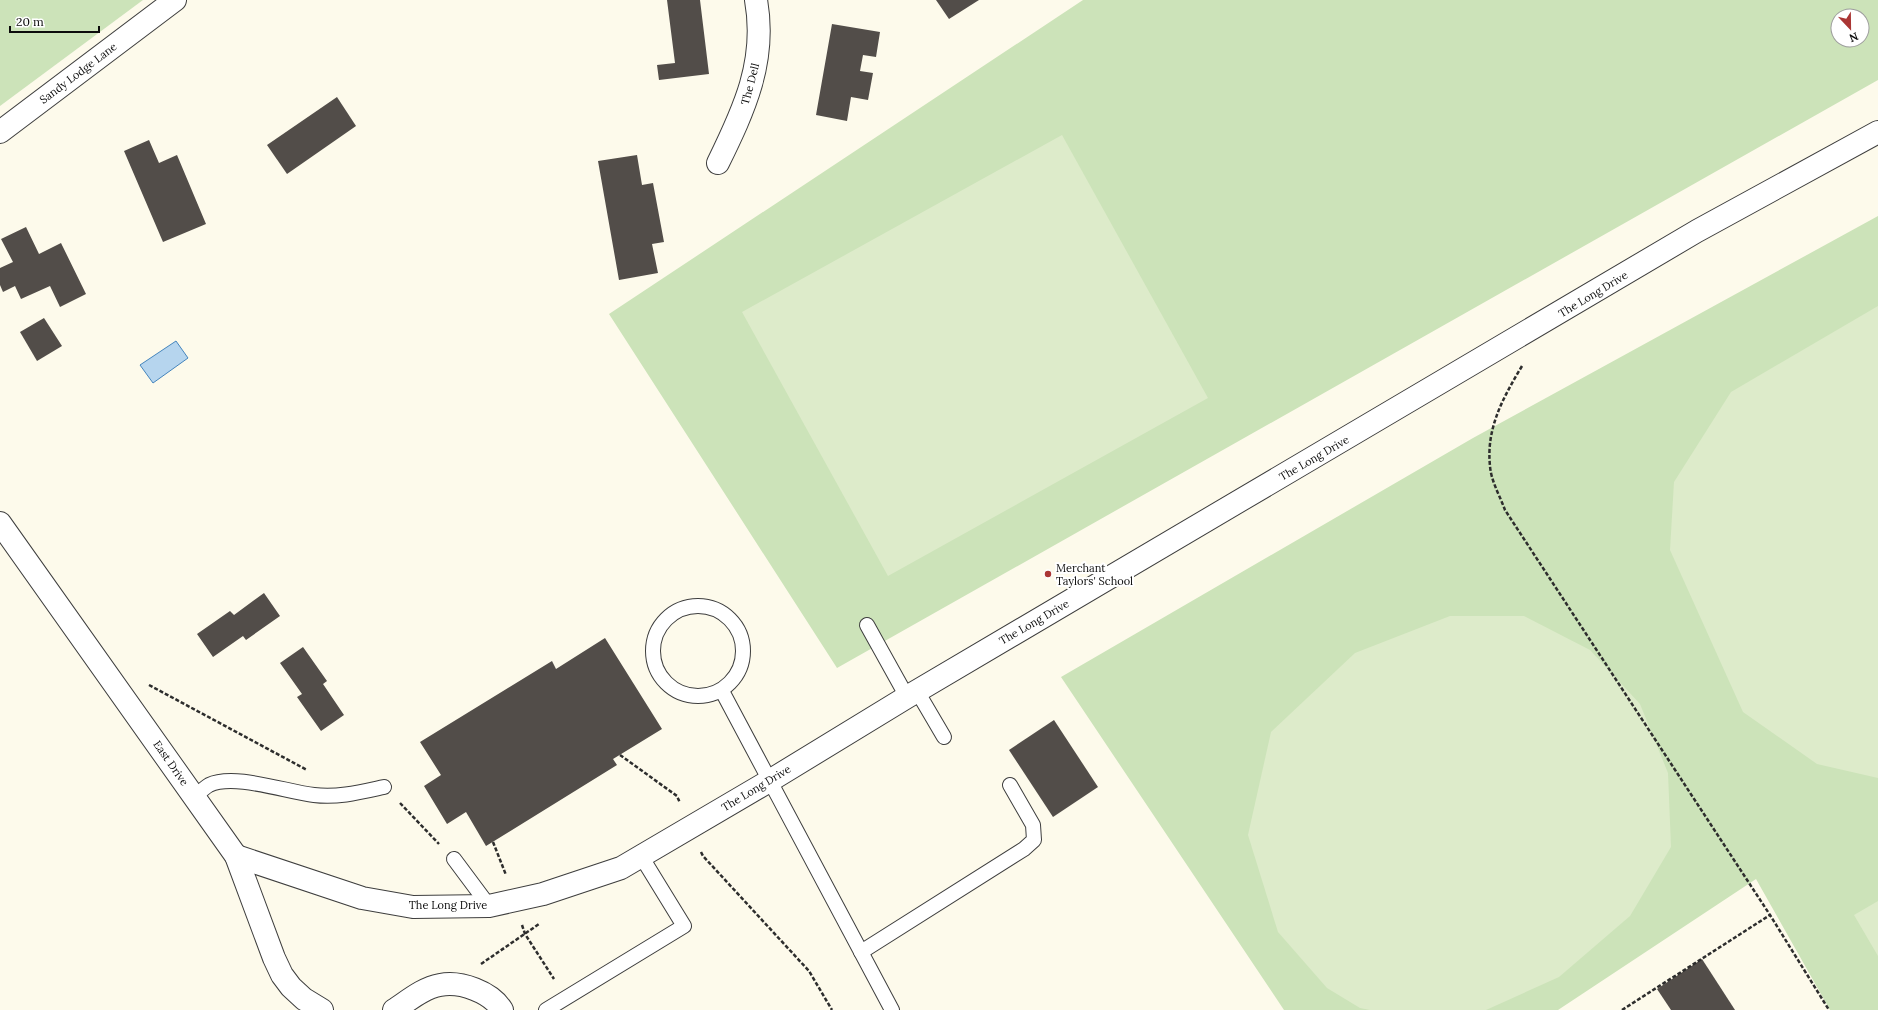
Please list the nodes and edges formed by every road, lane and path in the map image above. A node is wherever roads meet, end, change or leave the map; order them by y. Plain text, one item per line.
1 (175, 0) edge
2 (756, 0) edge
3 (0, 132) edge
4 (1878, 132) edge
5 (718, 163) dead end
6 (1523, 335) junction
7 (0, 523) edge
8 (867, 625) dead end
9 (108, 675) junction
10 (722, 691) junction
11 (912, 694) junction
12 (944, 737) dead end
13 (620, 755) dead end
14 (311, 772) dead end
15 (771, 780) junction
16 (1010, 786) dead end
17 (384, 787) joint
18 (195, 797) junction
19 (691, 827) junction
20 (236, 856) junction
21 (641, 856) junction
22 (454, 859) joint
23 (489, 906) junction
24 (1770, 915) junction
25 (544, 920) dead end
26 (861, 952) junction
27 (450, 984) junction
28 (322, 1010) edge
29 (394, 1010) edge
30 (502, 1010) edge
31 (546, 1010) edge
32 (832, 1010) edge
33 (892, 1010) edge
34 (1622, 1010) edge
35 (1829, 1010) edge

1 - 3 street, Sandy Lodge Lane
2 - 5 street, The Dell
4 - 6 street, The Long Drive
6 - 11 street, The Long Drive
6 - 24 path
7 - 9 street, East Drive
8 - 11 lane
9 - 14 path
9 - 18 street, East Drive
10 - 10 lane
10 - 15 lane
11 - 12 lane
11 - 15 street, The Long Drive
13 - 19 path
15 - 19 street, The Long Drive
15 - 26 lane
16 - 26 lane
17 - 18 lane
17 - 22 path
18 - 20 street, East Drive
19 - 21 street, The Long Drive
19 - 32 path
20 - 23 street, The Long Drive
20 - 28 street, East Drive
21 - 23 street, The Long Drive
21 - 31 lane
22 - 23 lane
24 - 34 path
24 - 35 path
25 - 27 path
26 - 33 lane
27 - 29 street
27 - 30 street

